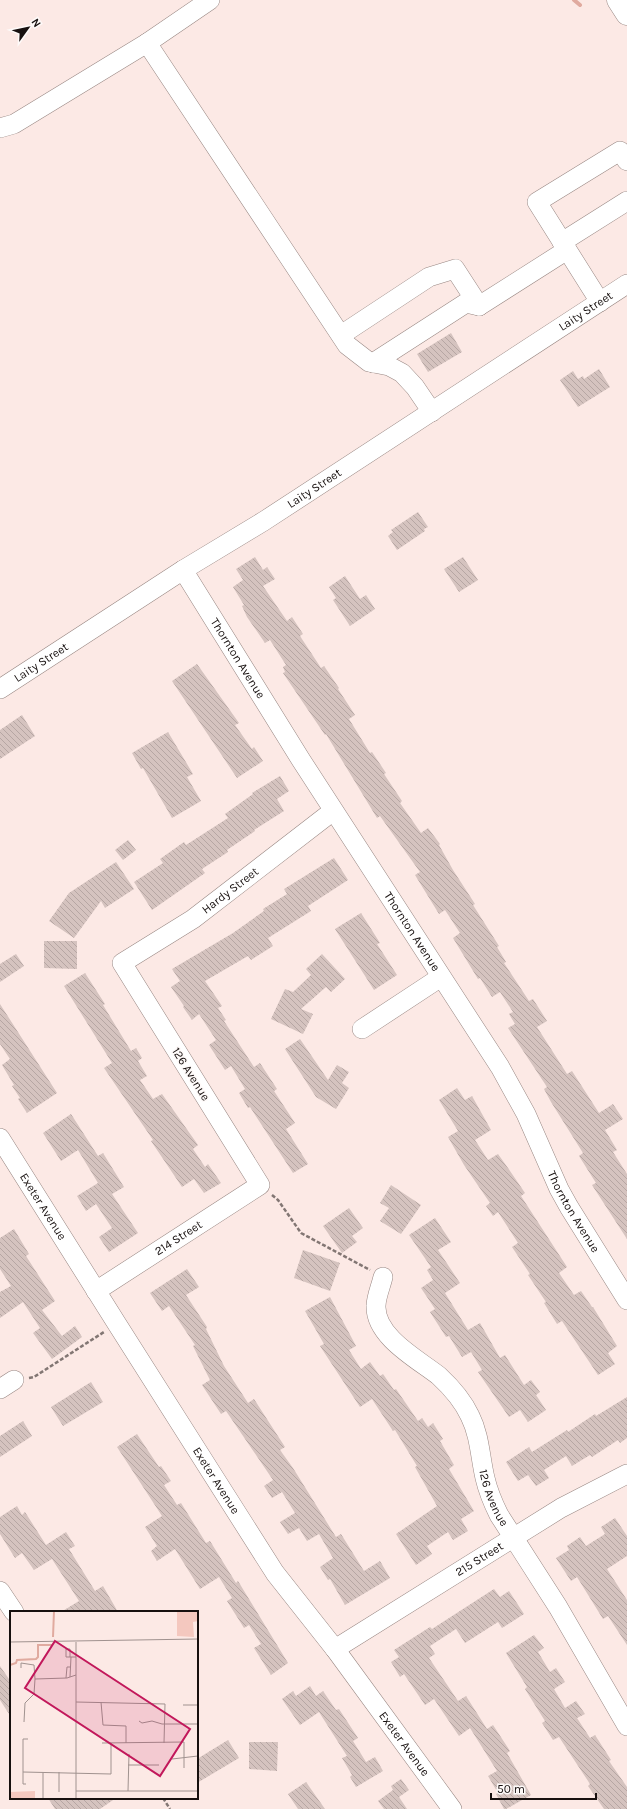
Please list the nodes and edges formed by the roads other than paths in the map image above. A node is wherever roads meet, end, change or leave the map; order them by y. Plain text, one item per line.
1 (210, 0) edge
2 (618, 0) edge
3 (627, 14) edge
4 (147, 43) junction
5 (0, 128) edge
6 (627, 161) edge
7 (627, 201) edge
8 (565, 246) junction
9 (627, 284) edge
10 (600, 302) junction
11 (479, 306) junction
12 (342, 335) junction
13 (373, 363) junction
14 (432, 412) junction
15 (183, 570) junction
16 (0, 689) edge
17 (333, 811) junction
18 (122, 963) joint
19 (441, 977) junction
20 (362, 1029) dead end
21 (2, 1146) edge
22 (260, 1186) joint
23 (383, 1276) road end
24 (96, 1291) junction
25 (627, 1300) edge
26 (627, 1474) edge
27 (514, 1538) junction
28 (0, 1591) edge
29 (13, 1611) edge
30 (335, 1650) junction
31 (627, 1726) edge
32 (452, 1809) edge

1 - 4 street
2 - 3 main road
4 - 5 street
4 - 12 street
6 - 8 street
7 - 8 street
8 - 10 street
8 - 11 street
9 - 10 street, Laity Street
10 - 14 street, Laity Street
11 - 12 street
11 - 13 street
12 - 13 street
13 - 14 street
14 - 15 street, Laity Street
15 - 16 street, Laity Street
15 - 17 street, Thornton Avenue
17 - 18 street, Hardy Street
17 - 19 street, Thornton Avenue
18 - 22 street, 126 Avenue
19 - 20 street
19 - 25 street, Thornton Avenue
21 - 24 street, Exeter Avenue
22 - 24 street, 214 Street
23 - 27 street, 126 Avenue
24 - 30 street, Exeter Avenue
26 - 27 street, 215 Street
27 - 30 street, 215 Street
27 - 31 street, 126 Avenue
28 - 29 street
30 - 32 street, Exeter Avenue

